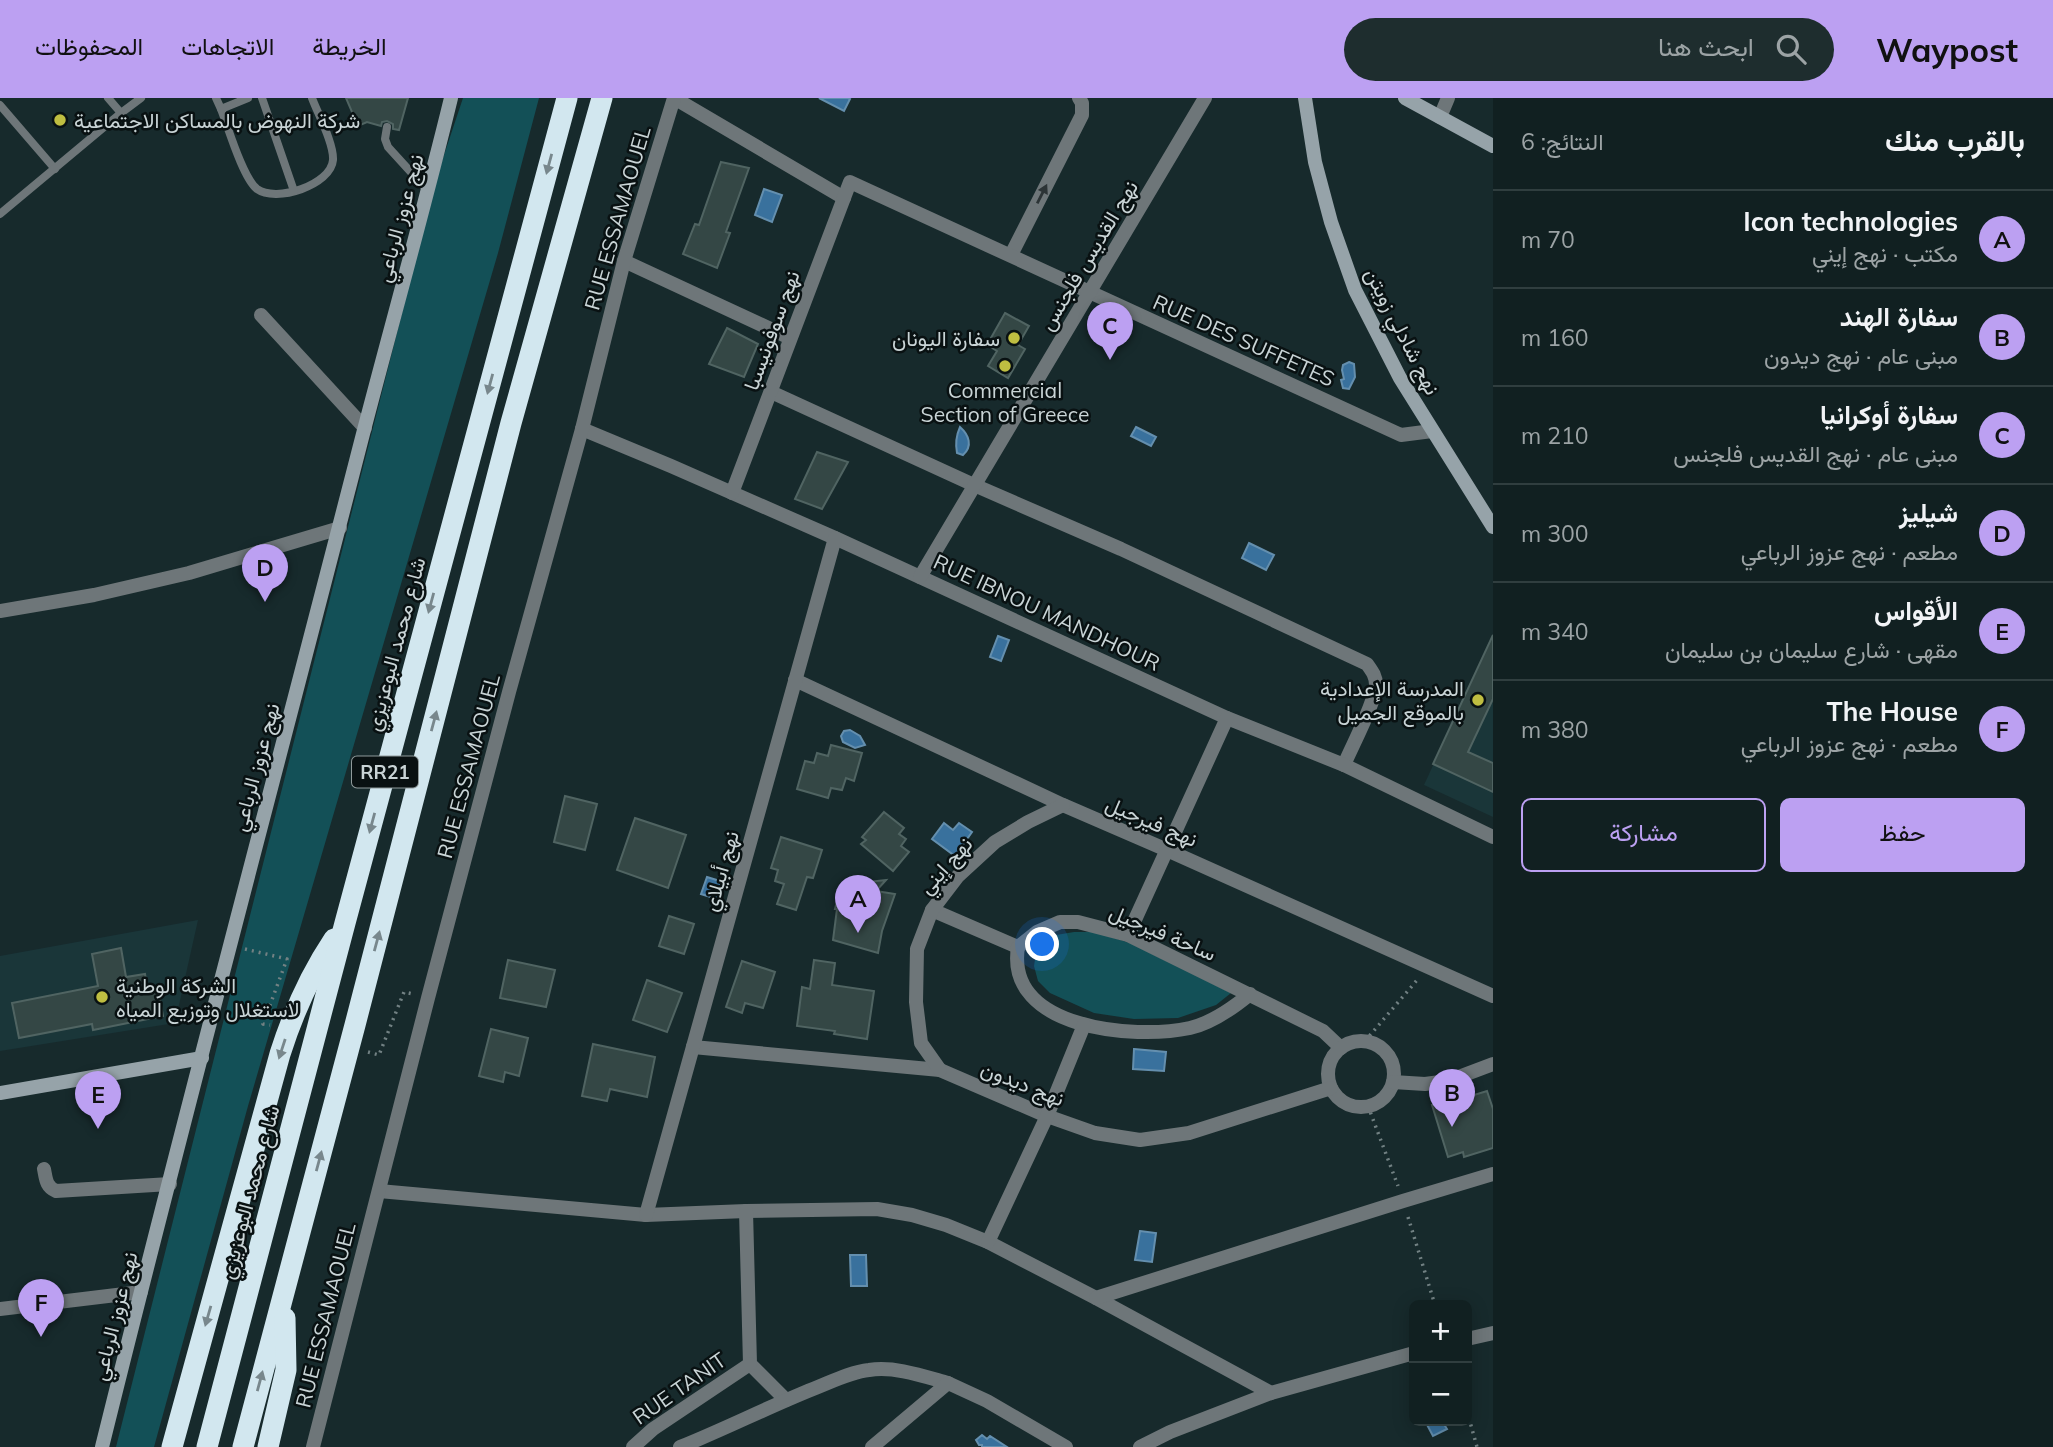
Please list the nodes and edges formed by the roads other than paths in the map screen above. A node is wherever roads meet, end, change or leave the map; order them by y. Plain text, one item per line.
1 (108, 98) edge
2 (141, 98) edge
3 (216, 98) edge
4 (248, 98) edge
5 (262, 98) edge
6 (312, 98) edge
7 (451, 98) edge
8 (567, 98) edge
9 (602, 98) edge
10 (674, 98) edge
11 (1079, 98) edge
12 (1205, 98) edge
13 (1305, 98) edge
14 (1405, 98) edge
15 (1448, 98) edge
16 (0, 105) edge
17 (221, 109) junction
18 (121, 113) junction
19 (1440, 117) junction
20 (387, 127) dead end
21 (1493, 146) edge
22 (55, 169) junction
23 (850, 182) joint
24 (294, 191) junction
25 (429, 191) junction
26 (844, 198) junction
27 (0, 214) edge
28 (1011, 255) junction
29 (624, 261) junction
30 (1090, 294) junction
31 (261, 315) dead end
32 (790, 338) junction
33 (771, 391) junction
34 (365, 428) junction
35 (582, 429) junction
36 (1432, 431) junction
37 (974, 485) junction
38 (732, 493) junction
39 (1493, 527) edge
40 (340, 528) junction
41 (835, 538) junction
42 (920, 577) junction
43 (0, 611) edge
44 (795, 680) junction
45 (1227, 718) junction
46 (1344, 765) junction
47 (1062, 805) junction
48 (1493, 837) edge
49 (1167, 850) junction
50 (933, 910) junction
51 (345, 923) junction
52 (1129, 935) junction
53 (1018, 947) junction
54 (1250, 994) junction
55 (1493, 996) edge
56 (1084, 1025) junction
57 (693, 1046) junction
58 (1340, 1048) junction
59 (202, 1058) junction
60 (1493, 1064) edge
61 (940, 1070) junction
62 (1393, 1082) junction
63 (1331, 1088) junction
64 (0, 1093) edge
65 (1046, 1116) junction
66 (44, 1169) dead end
67 (1493, 1174) edge
68 (170, 1184) junction
69 (379, 1191) junction
70 (746, 1211) junction
71 (646, 1215) junction
72 (988, 1242) junction
73 (141, 1292) junction
74 (284, 1292) junction
75 (1096, 1298) junction
76 (0, 1309) edge
77 (1493, 1333) edge
78 (1472, 1338) edge
79 (1409, 1354) edge
80 (750, 1364) junction
81 (948, 1383) junction
82 (1271, 1393) junction
83 (786, 1400) junction
84 (103, 1447) edge
85 (172, 1447) edge
86 (207, 1447) edge
87 (243, 1447) edge
88 (268, 1447) edge
89 (313, 1447) edge
90 (633, 1447) edge
91 (680, 1447) edge
92 (872, 1447) edge
93 (1066, 1447) edge
94 (1140, 1447) edge

1 - 18 lane
2 - 18 lane
3 - 17 lane
4 - 17 lane
5 - 24 lane
6 - 24 lane
7 - 25 street, نهج عزوز الرباعي
8 -> 51 highway, شارع محمد البوعزيزي / RR21
74 -> 9 highway, RR21
10 - 26 street
10 - 29 street, RUE ESSAMAOUEL
28 -> 11 street
12 - 30 street, نهج القديس فلجنس
13 - 36 street, نهج شادلي زويتن
14 - 19 street
15 - 19 street
16 - 22 lane
17 - 24 lane
18 - 22 lane
19 - 21 street
20 - 25 lane
22 - 27 lane
23 - 26 street, نهج سوفونيسبا
23 - 28 street, RUE DES SUFFETES
25 - 34 street, نهج عزوز الرباعي
26 - 32 street, نهج سوفونيسبا
28 - 30 street, RUE DES SUFFETES
29 - 32 street
29 - 35 street, RUE ESSAMAOUEL
30 - 36 street, RUE DES SUFFETES
30 - 37 street, نهج القديس فلجنس
31 - 34 street
32 - 33 street, نهج سوفونيسبا
33 - 37 street
33 - 38 street, نهج سوفونيسبا
34 - 40 street, نهج عزوز الرباعي
35 - 38 street, RUE IBNOU MANDHOUR
35 - 69 street, RUE ESSAMAOUEL
36 - 39 street, نهج شادلي زويتن
37 - 42 street, نهج القديس فلجنس
37 - 46 street
38 - 41 street, RUE IBNOU MANDHOUR
40 - 43 street
40 - 59 street, نهج عزوز الرباعي
41 - 42 street, RUE IBNOU MANDHOUR
41 - 44 street, نهج أبيلاي
42 - 45 street, RUE IBNOU MANDHOUR
44 - 47 street, نهج فيرجيل
44 - 57 street, نهج أبيلاي
45 - 46 street, RUE IBNOU MANDHOUR
45 - 49 street
46 - 48 street, RUE IBNOU MANDHOUR
47 - 49 street, نهج فيرجيل
47 - 50 street, نهج إيني
49 - 52 street
49 - 55 street, نهج فيرجيل
50 - 53 street
50 - 61 street, نهج إيني
51 -> 85 highway
51 - 86 highway, شارع محمد البوعزيزي / RR21
52 - 53 street, ساحة فيرجيل
52 - 54 street, ساحة فيرجيل
53 - 56 street
54 - 56 street
54 - 58 street, ساحة فيرجيل
56 - 65 street
57 - 61 street, نهج ديدون
57 - 71 street, نهج أبيلاي
58 - 62 street
58 - 63 street
59 - 64 street
59 - 68 street, نهج عزوز الرباعي
60 - 62 street
61 - 65 street, نهج ديدون
62 - 63 street
63 - 65 street, نهج ديدون
65 - 72 street
66 - 68 street
67 - 75 street
68 - 73 street, نهج عزوز الرباعي
69 - 71 street
69 - 89 street, RUE ESSAMAOUEL
70 - 71 street
70 - 72 street
70 - 80 street
72 - 75 street
73 - 76 street
73 - 84 street, نهج عزوز الرباعي
87 -> 74 highway, RR21
74 - 88 highway
75 - 82 street
77 - 78 street
79 - 82 street
80 - 83 street
80 - 90 street, RUE TANIT
81 - 83 street
81 - 92 street
81 - 93 street
82 - 94 street
83 - 91 street

